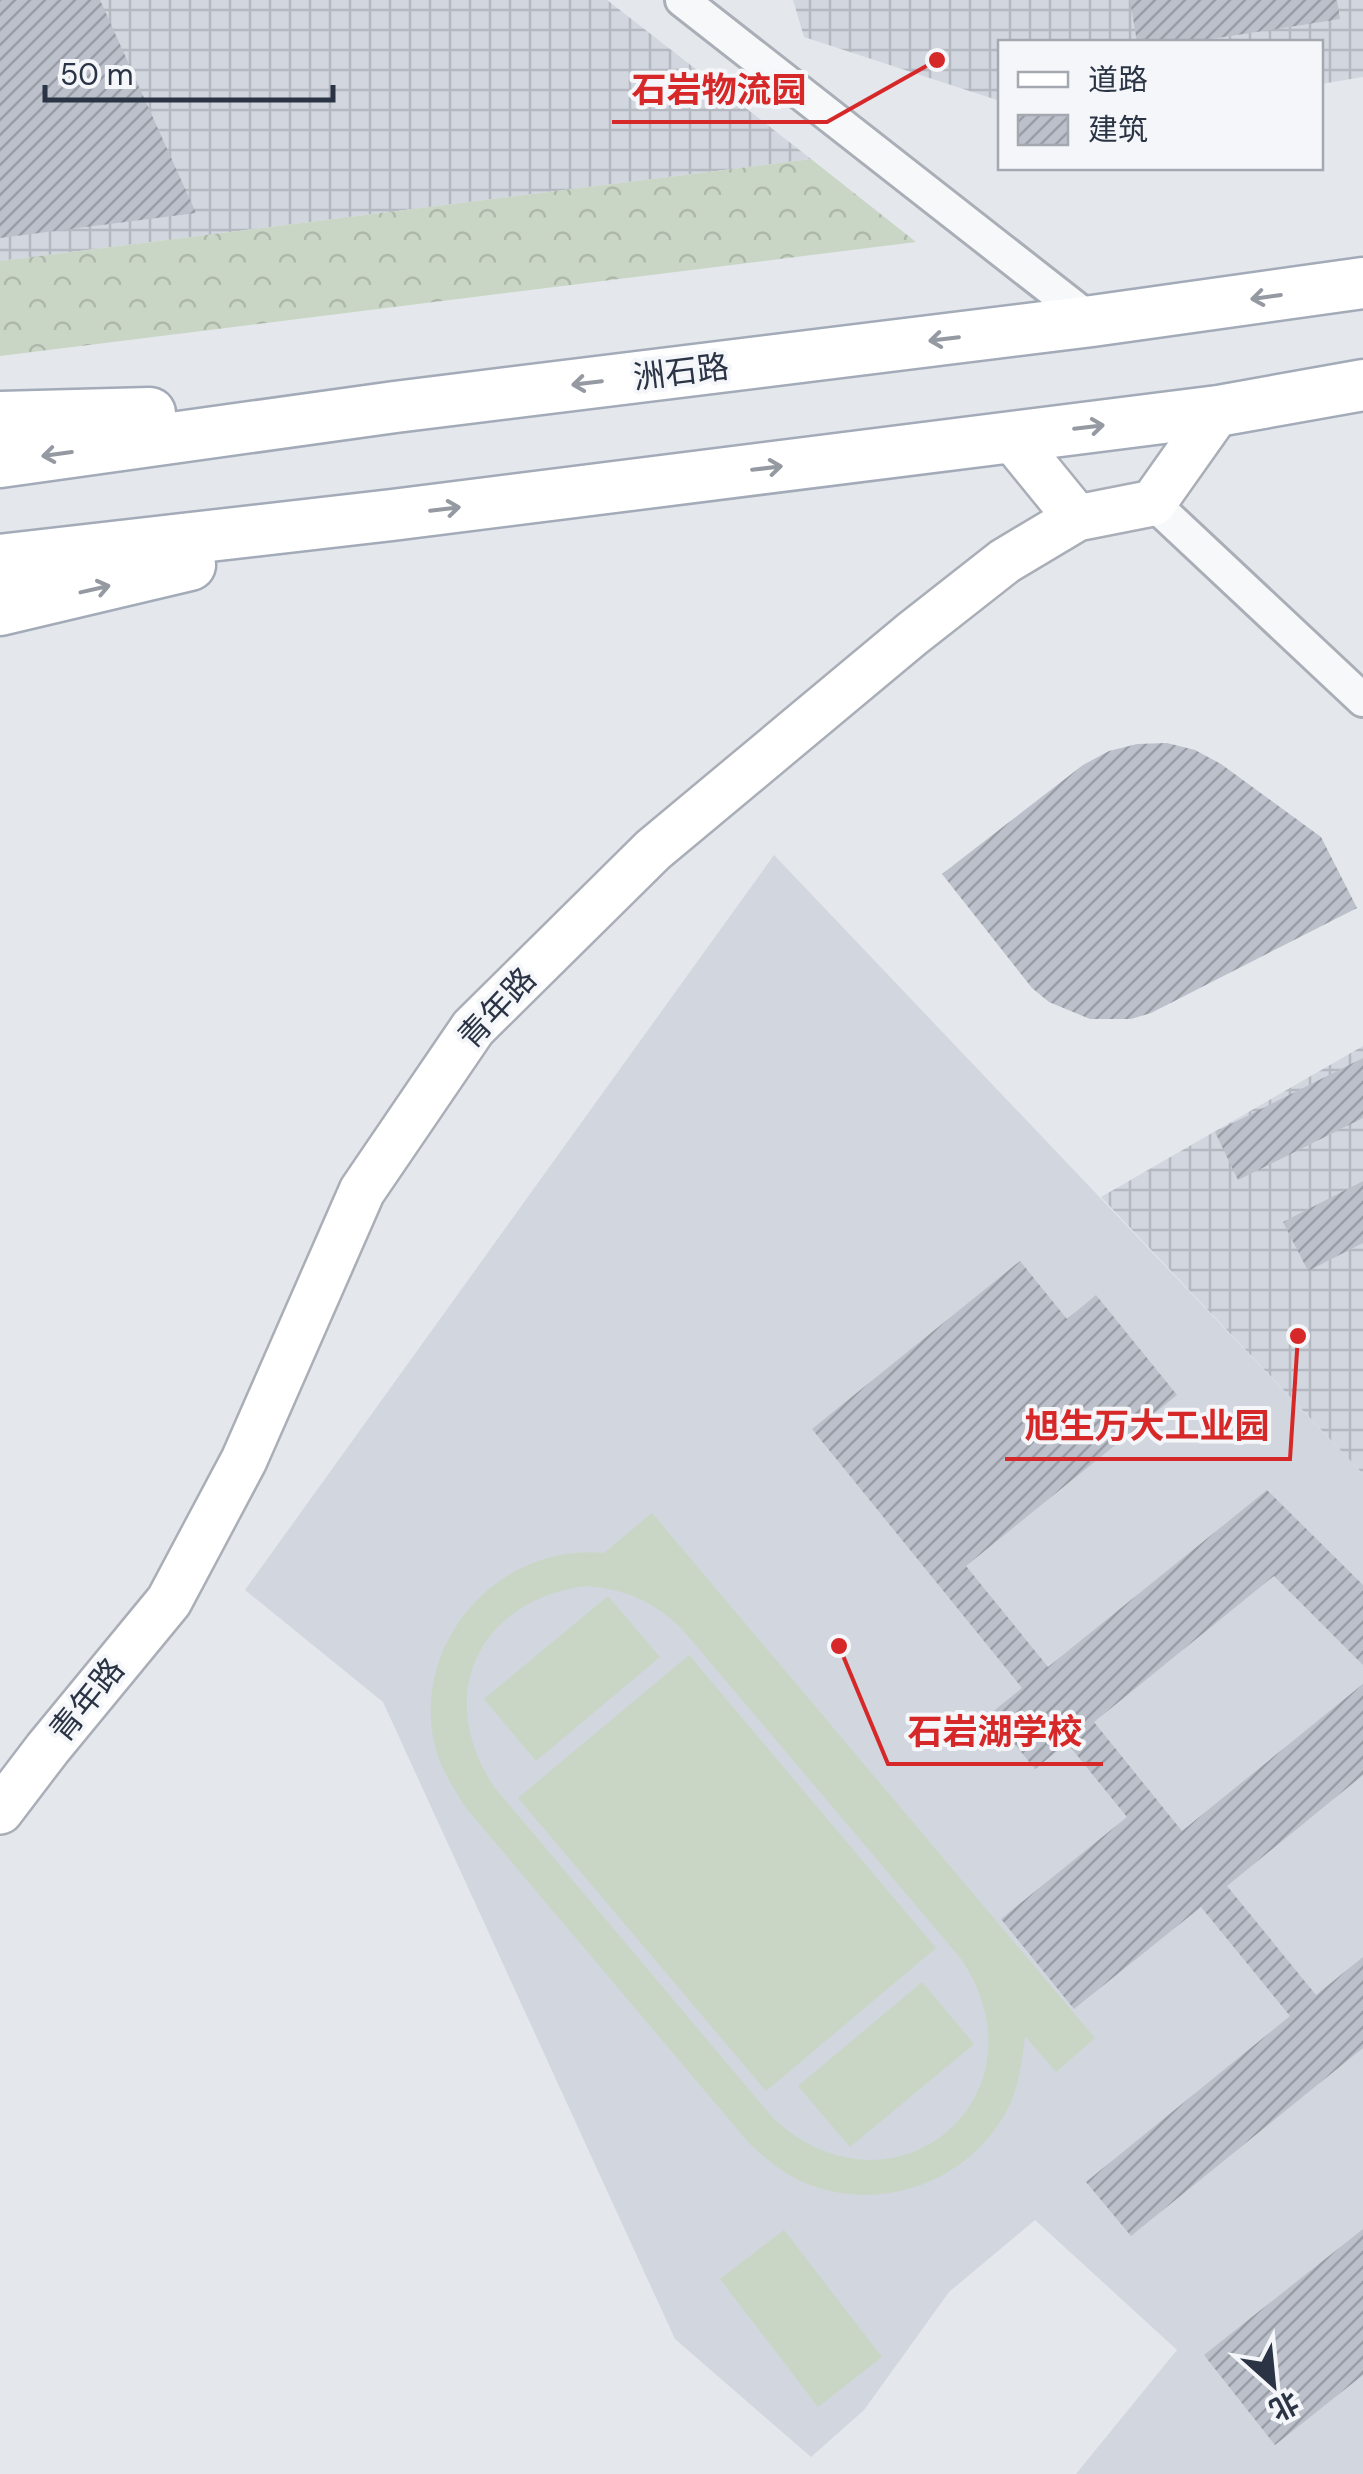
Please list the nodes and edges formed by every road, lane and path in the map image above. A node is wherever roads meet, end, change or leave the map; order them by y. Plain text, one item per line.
1 (682, 0) edge
2 (1363, 283) edge
3 (1092, 321) junction
4 (1363, 385) edge
5 (395, 407) junction
6 (1218, 411) junction
7 (0, 417) edge
8 (1011, 437) junction
9 (0, 462) edge
10 (1153, 503) junction
11 (392, 515) junction
12 (1077, 518) junction
13 (0, 560) edge
14 (0, 610) edge
15 (1363, 700) edge
16 (0, 1812) edge

1 - 3 street
2 -> 3 main road, 洲石路
3 -> 5 main road, 洲石路
4 - 6 main road
5 - 7 main road
5 -> 9 main road, 洲石路
8 -> 6 main road
6 - 10 street
11 -> 8 main road
8 - 12 street
10 - 12 street, 青年路
10 - 15 street
11 - 13 main road
14 -> 11 main road
12 - 16 street, 青年路

